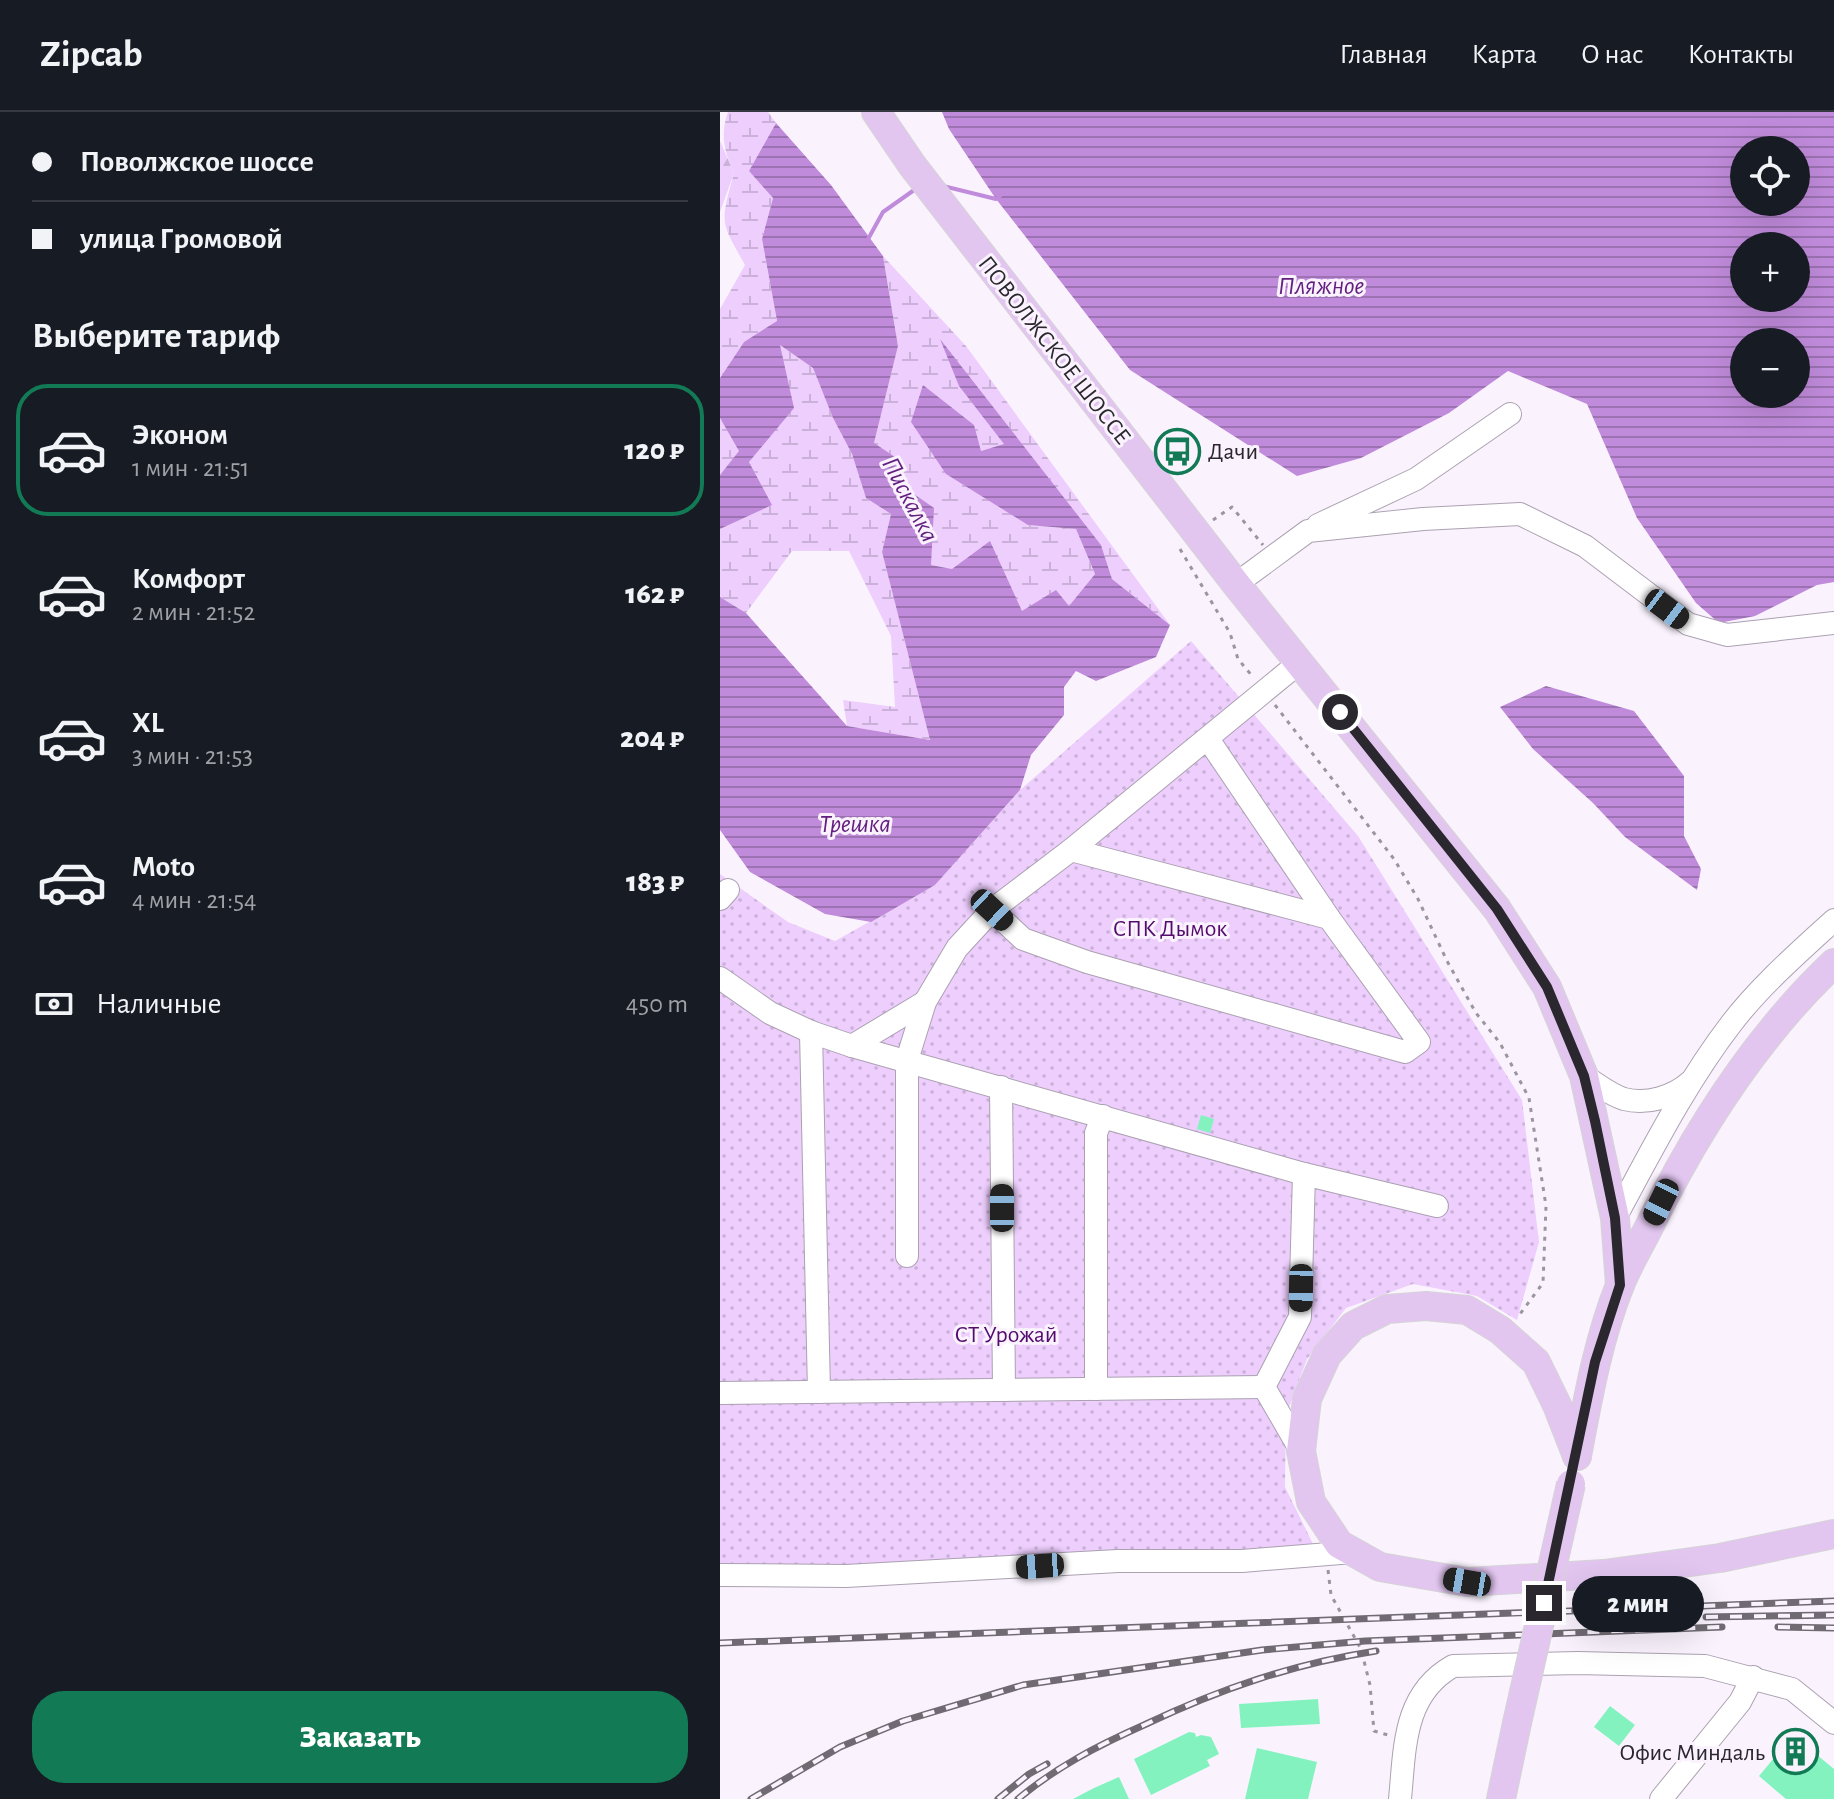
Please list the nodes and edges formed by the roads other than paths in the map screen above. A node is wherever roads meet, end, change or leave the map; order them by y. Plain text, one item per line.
1 (876, 112) edge
2 (1510, 414) dead end
3 (1308, 531) junction
4 (1236, 584) junction
5 (1834, 623) edge
6 (1300, 662) junction
7 (1208, 739) junction
8 (1071, 850) junction
9 (992, 910) junction
10 (1329, 918) junction
11 (1834, 920) edge
12 (1834, 963) edge
13 (720, 991) edge
14 (925, 1002) junction
15 (811, 1032) junction
16 (852, 1046) junction
17 (907, 1060) junction
18 (1584, 1076) junction
19 (1697, 1076) junction
20 (1001, 1087) junction
21 (1103, 1116) junction
22 (1304, 1174) junction
23 (1437, 1206) dead end
24 (1615, 1218) junction
25 (907, 1256) dead end
26 (1620, 1285) junction
27 (1264, 1387) junction
28 (1096, 1389) junction
29 (1004, 1390) junction
30 (819, 1392) junction
31 (720, 1393) edge
32 (1301, 1451) junction
33 (1577, 1456) junction
34 (1834, 1534) edge
35 (1340, 1553) junction
36 (720, 1575) edge
37 (1753, 1677) junction
38 (1834, 1723) edge
39 (1400, 1799) edge
40 (1501, 1799) edge
41 (1661, 1799) edge

1 - 4 main road, ПОВОЛЖСКОЕ ШОССЕ
2 - 3 street
3 - 4 street
3 - 5 street
4 - 6 main road, ПОВОЛЖСКОЕ ШОССЕ
6 - 7 street
6 - 18 main road, ПОВОЛЖСКОЕ ШОССЕ
7 - 8 street
7 - 10 street
8 - 9 street
8 - 10 street
9 - 10 street
9 - 14 street
11 - 19 street
12 - 26 main road
13 - 15 street
14 - 16 street
14 - 17 street
15 - 16 street
15 - 30 street
16 - 17 street
17 - 20 street
17 - 25 street
18 - 19 street
18 - 24 main road, ПОВОЛЖСКОЕ ШОССЕ
19 - 24 street
20 - 21 street
20 - 29 street
21 - 22 street
21 - 28 street
22 - 23 street
22 - 27 street
24 - 26 main road, ПОВОЛЖСКОЕ ШОССЕ
26 - 33 main road
27 - 28 street
27 - 32 street
28 - 29 street
29 - 30 street
30 - 31 street
32 - 33 main road
32 - 35 main road
33 - 40 main road, bridge
34 - 35 main road
35 - 36 street
37 - 38 street
37 - 39 street
37 - 41 street

